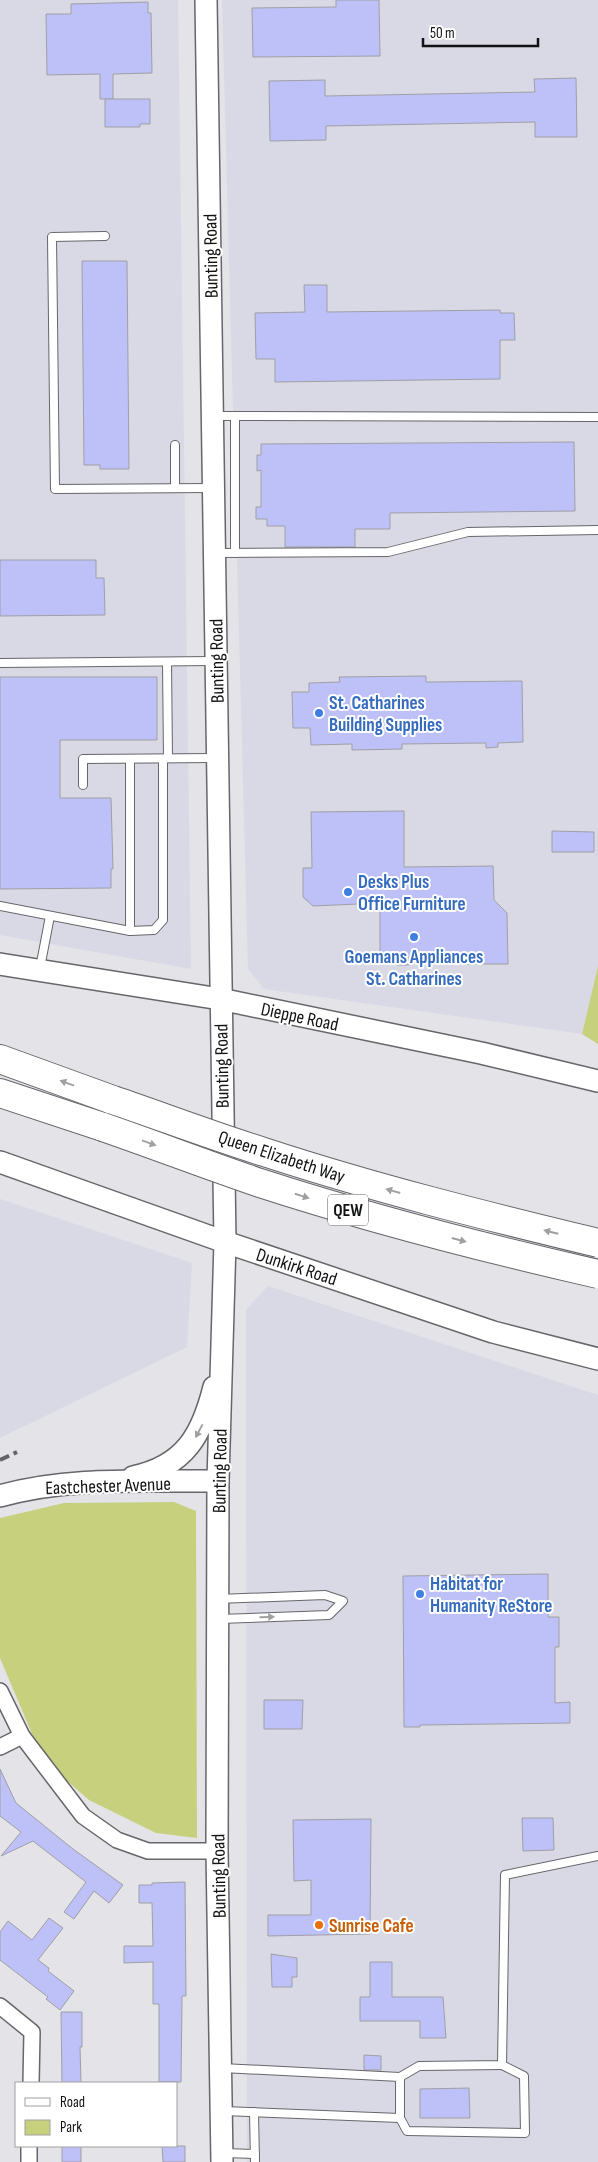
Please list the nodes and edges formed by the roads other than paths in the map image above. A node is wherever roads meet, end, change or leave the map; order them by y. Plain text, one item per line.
1 (206, 0) edge
2 (105, 236) dead end
3 (212, 416) junction
4 (235, 416) junction
5 (598, 417) edge
6 (175, 445) dead end
7 (175, 488) junction
8 (213, 488) junction
9 (598, 530) edge
10 (224, 553) junction
11 (216, 661) junction
12 (167, 662) junction
13 (0, 663) edge
14 (165, 758) junction
15 (217, 758) junction
16 (130, 759) junction
17 (83, 785) dead end
18 (0, 906) edge
19 (50, 916) junction
20 (130, 931) junction
21 (0, 964) edge
22 (40, 970) junction
23 (220, 999) junction
24 (0, 1059) edge
25 (598, 1081) edge
26 (0, 1093) edge
27 (0, 1162) edge
28 (225, 1242) junction
29 (598, 1243) edge
30 (598, 1274) edge
31 (222, 1351) junction
32 (598, 1359) edge
33 (218, 1481) junction
34 (120, 1482) junction
35 (0, 1496) edge
36 (218, 1609) junction
37 (0, 1690) edge
38 (22, 1736) junction
39 (0, 1747) edge
40 (217, 1851) junction
41 (598, 1856) edge
42 (0, 2006) edge
43 (502, 2065) junction
44 (220, 2068) junction
45 (400, 2077) junction
46 (30, 2082) edge
47 (221, 2111) junction
48 (254, 2112) junction
49 (400, 2118) junction
50 (29, 2147) edge
51 (222, 2158) edge
52 (255, 2158) edge
53 (29, 2162) edge

1 - 3 main road, Bunting Road
2 - 7 lane
3 - 4 lane
3 - 8 main road, Bunting Road
4 - 5 lane
4 - 10 lane
6 - 7 lane
7 - 8 lane
8 - 10 main road, Bunting Road
9 - 10 lane
10 - 11 main road, Bunting Road
11 - 12 lane
11 - 15 main road, Bunting Road
12 - 13 lane
12 - 14 lane
14 - 15 lane
14 - 16 lane
14 - 20 lane
15 - 23 main road, Bunting Road
16 - 17 lane
16 - 20 lane
18 - 19 lane
19 - 20 lane
19 - 22 lane
21 - 22 main road, Dieppe Road
22 - 23 main road, Dieppe Road
23 - 25 main road, Dieppe Road
23 - 28 main road, Bunting Road
29 -> 24 highway, Queen Elizabeth Way / QEW, bridge
26 -> 30 highway, Queen Elizabeth Way / QEW, bridge
27 - 28 main road, Dunkirk Road
28 - 31 main road, Bunting Road
28 - 32 main road, Dunkirk Road
31 - 33 main road, Bunting Road
31 -> 34 main road
33 - 34 main road, Eastchester Avenue
33 - 36 main road, Bunting Road
34 - 35 main road, Eastchester Avenue
36 -> 36 lane
36 - 40 main road, Bunting Road
37 - 38 street
38 - 39 street
38 - 40 street
40 - 44 main road, Bunting Road
41 - 43 lane
42 - 46 street
43 - 45 lane
43 - 49 lane
44 - 45 lane
44 - 47 main road, Bunting Road
45 - 49 lane
47 - 48 lane
47 - 51 main road, Bunting Road
48 - 49 lane
48 - 52 lane
50 - 53 street
51 - 52 lane

